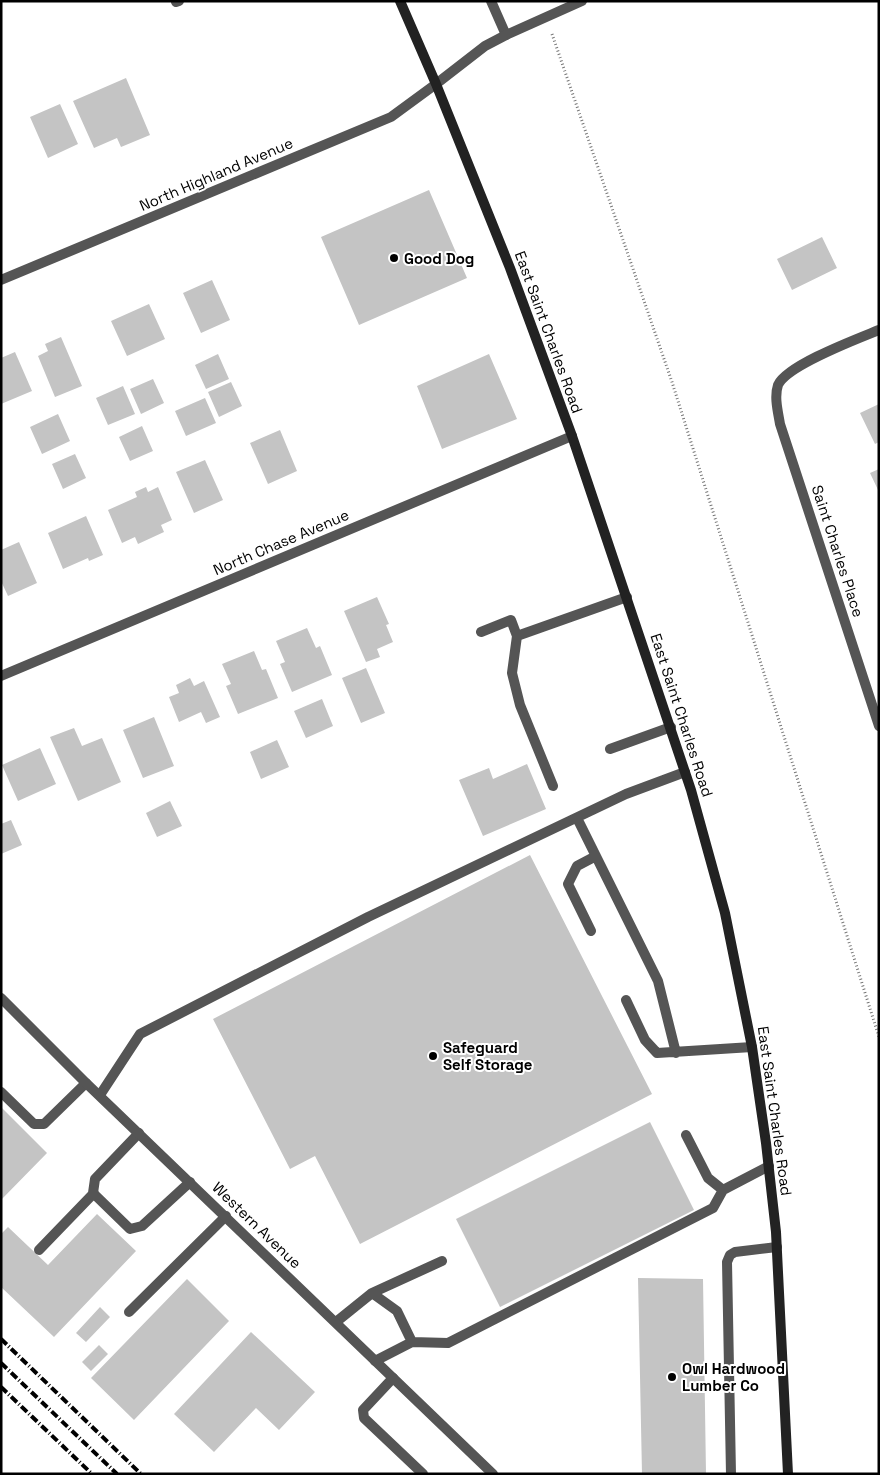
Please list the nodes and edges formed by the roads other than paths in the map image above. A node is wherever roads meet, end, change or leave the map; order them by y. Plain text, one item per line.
1 (400, 1) edge
2 (492, 1) edge
3 (582, 1) edge
4 (506, 35) junction
5 (436, 84) junction
6 (1, 280) edge
7 (879, 330) edge
8 (572, 436) junction
9 (627, 597) junction
10 (480, 632) dead end
11 (517, 636) junction
12 (1, 676) edge
13 (879, 726) edge
14 (671, 727) junction
15 (610, 749) dead end
16 (685, 772) junction
17 (552, 786) dead end
18 (577, 818) junction
19 (596, 856) junction
20 (591, 931) dead end
21 (1, 998) edge
22 (626, 1000) dead end
23 (752, 1047) junction
24 (676, 1053) junction
25 (86, 1082) junction
26 (1, 1092) edge
27 (100, 1095) junction
28 (139, 1133) junction
29 (686, 1136) dead end
30 (769, 1166) junction
31 (190, 1182) junction
32 (723, 1190) junction
33 (94, 1193) junction
34 (226, 1216) junction
35 (777, 1246) junction
36 (39, 1250) dead end
37 (442, 1261) dead end
38 (372, 1293) junction
39 (129, 1312) dead end
40 (336, 1322) junction
41 (412, 1342) junction
42 (375, 1361) junction
43 (393, 1378) junction
44 (423, 1474) edge
45 (493, 1474) edge
46 (730, 1474) edge
47 (788, 1474) edge

1 - 5 main road, East Saint Charles Road
2 - 4 street
3 - 4 street, North Highland Avenue
4 - 5 street, North Highland Avenue
5 - 6 street, North Highland Avenue
5 - 8 main road, East Saint Charles Road
7 - 13 street, Saint Charles Place
8 - 9 main road, East Saint Charles Road
8 - 12 street, North Chase Avenue
9 - 11 street
9 - 14 main road, East Saint Charles Road
10 - 11 street
11 - 17 street
14 - 15 street
14 - 16 main road, East Saint Charles Road
16 - 18 street
16 - 23 main road, East Saint Charles Road
18 - 19 street
18 - 27 street
19 - 20 street
19 - 24 street
21 - 25 street, Western Avenue
22 - 24 street
23 - 24 street
23 - 30 main road, East Saint Charles Road
25 - 26 street
25 - 27 street, Western Avenue
27 - 28 street, Western Avenue
28 - 31 street, Western Avenue
28 - 33 street
29 - 32 street
30 - 32 street
30 - 35 main road, East Saint Charles Road
31 - 33 street
31 - 34 street, Western Avenue
32 - 41 street
33 - 36 street
34 - 39 street
34 - 40 street, Western Avenue
35 - 46 street
35 - 47 main road, East Saint Charles Road
37 - 38 street
38 - 40 street
38 - 41 street
40 - 42 street, Western Avenue
41 - 42 street
42 - 43 street, Western Avenue
43 - 44 street
43 - 45 street, Western Avenue

